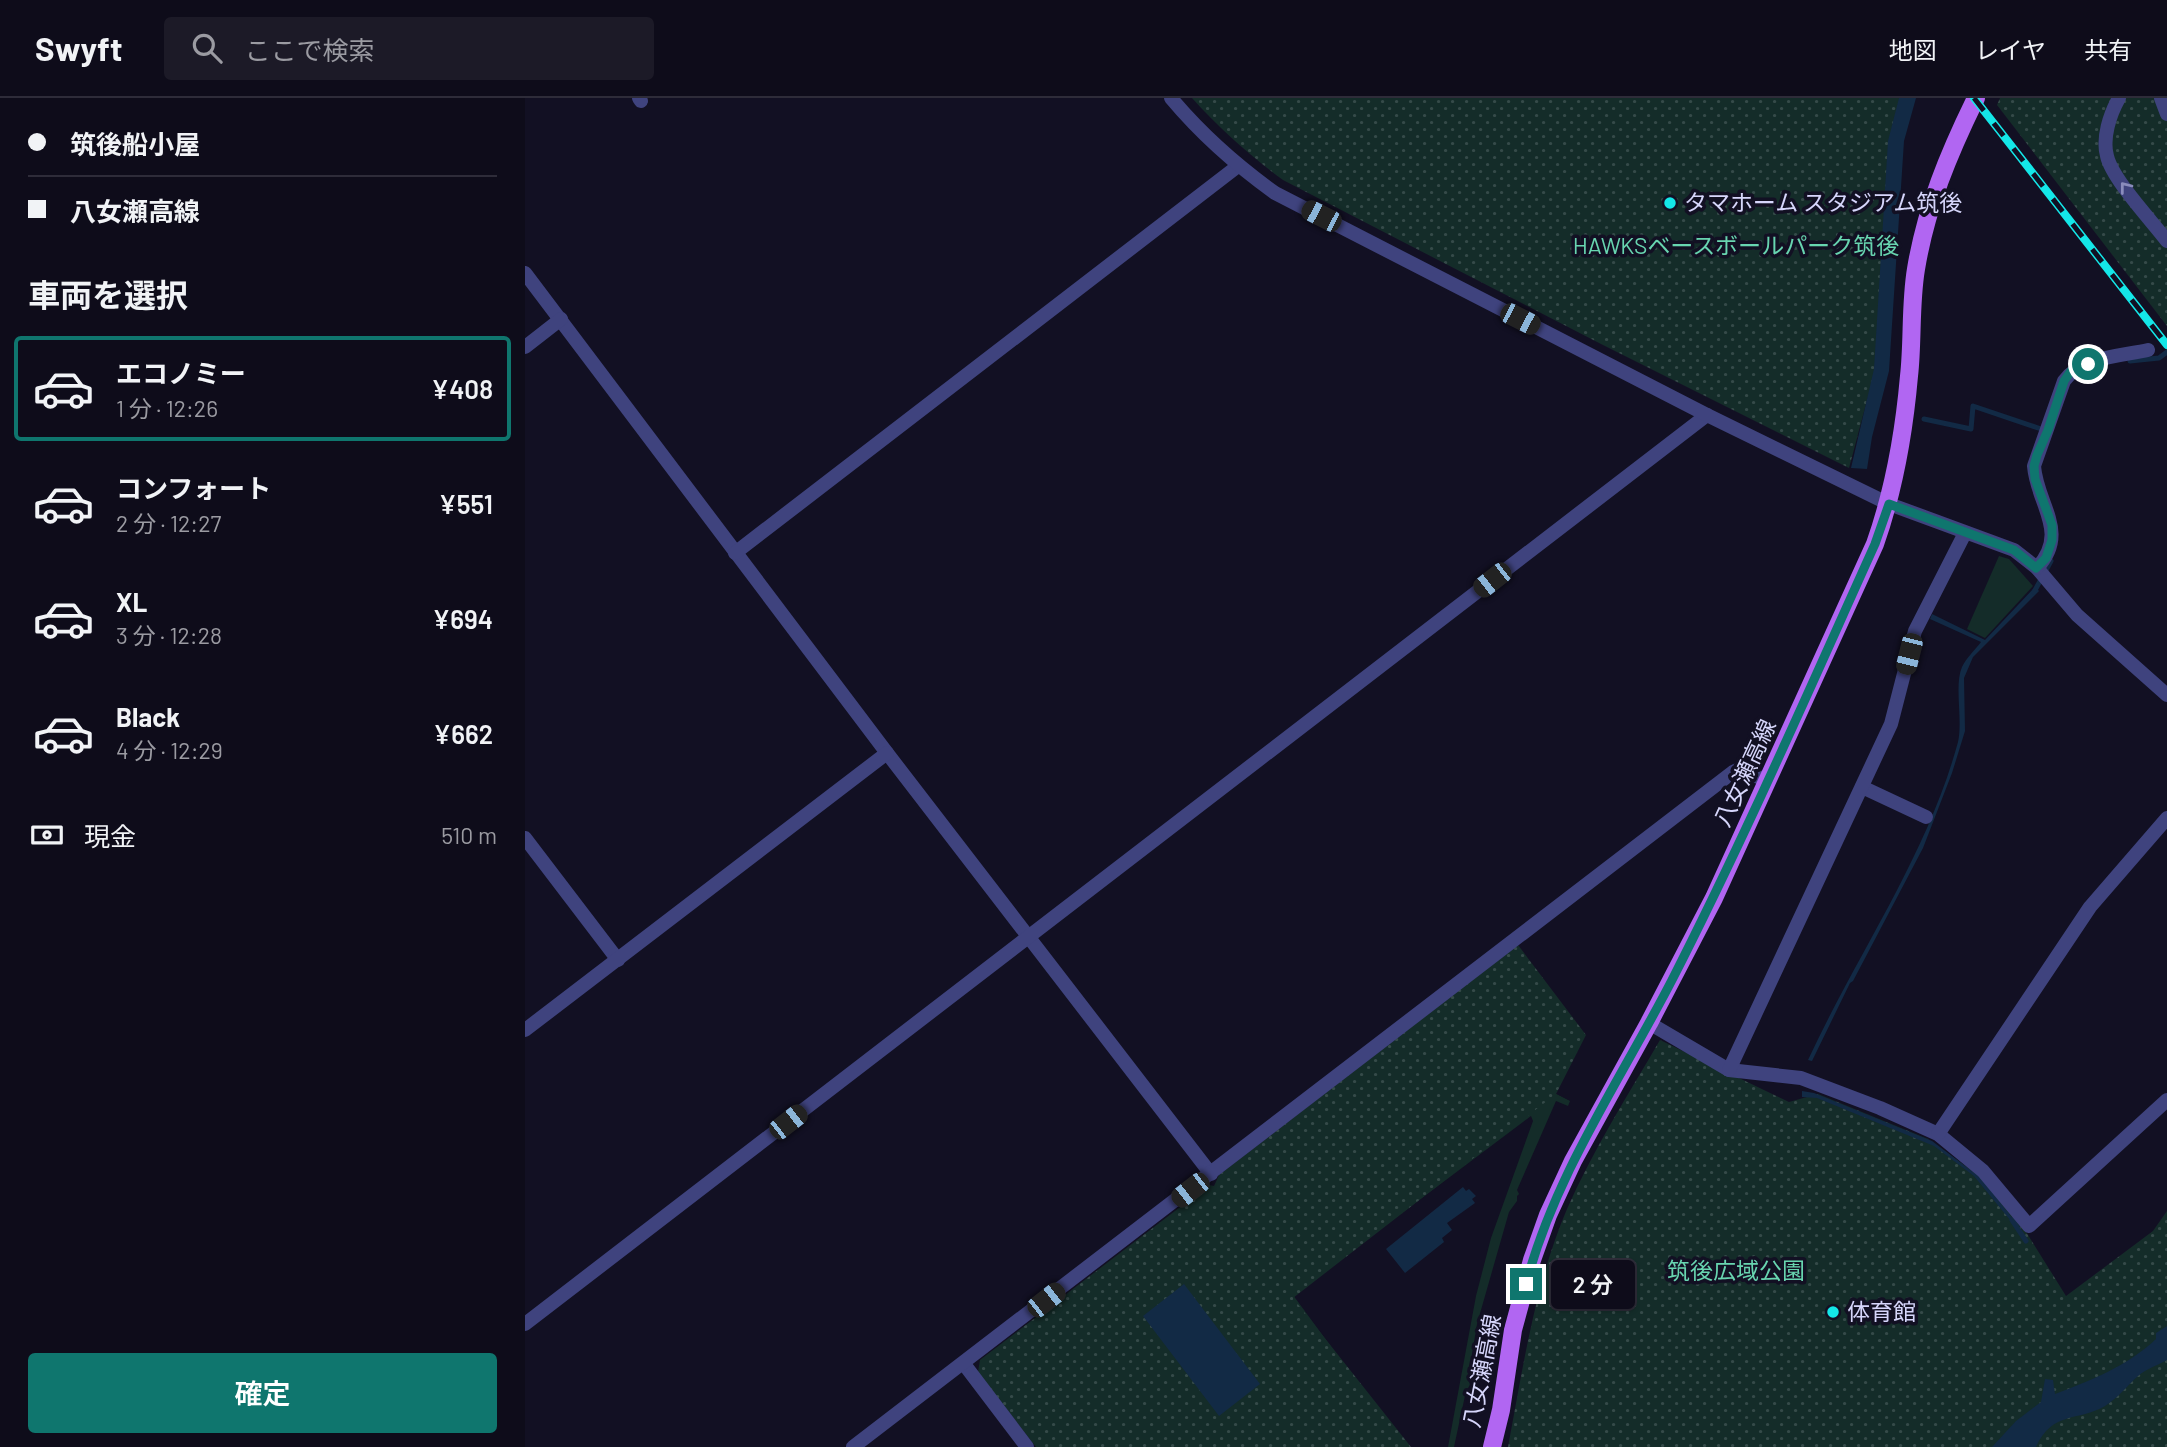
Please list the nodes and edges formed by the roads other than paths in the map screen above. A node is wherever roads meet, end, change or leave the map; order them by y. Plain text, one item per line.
1 (1171, 98) edge
2 (1976, 98) edge
3 (2119, 98) edge
4 (2161, 98) edge
5 (2167, 114) edge
6 (1238, 166) junction
7 (2167, 241) edge
8 (525, 273) edge
9 (561, 319) junction
10 (525, 347) edge
11 (2148, 350) dead end
12 (1707, 415) junction
13 (1889, 504) junction
14 (1965, 533) junction
15 (735, 553) junction
16 (2036, 568) junction
17 (2167, 695) edge
18 (887, 753) junction
19 (1768, 782) junction
20 (1862, 787) junction
21 (1926, 817) dead end
22 (2167, 818) edge
23 (525, 838) edge
24 (1030, 936) junction
25 (618, 960) junction
26 (1649, 1023) junction
27 (525, 1030) edge
28 (1729, 1070) junction
29 (2167, 1100) edge
30 (1938, 1134) junction
31 (1211, 1174) junction
32 (525, 1324) edge
33 (964, 1364) junction
34 (853, 1447) edge
35 (1027, 1447) edge
36 (1492, 1447) edge

1 - 6 street
2 - 13 main road, 八女瀬高線
7 -> 3 street
4 - 5 street
6 - 12 street
6 - 15 street
8 - 9 street
9 - 10 street
9 - 15 street
11 - 16 street
12 - 13 street
12 - 24 street
13 - 14 street
13 - 19 main road, 八女瀬高線
14 - 16 street
14 - 20 street
15 - 18 street
16 - 17 street
18 - 24 street
18 - 25 street
19 - 26 main road, 八女瀬高線
19 - 31 street
20 - 21 street
20 - 28 street
22 - 30 street
23 - 25 street
24 - 31 street
24 - 32 street
25 - 27 street
26 - 28 street
26 - 36 main road, 八女瀬高線
28 - 30 street
29 - 30 street
31 - 33 street
33 - 34 street
33 - 35 street

